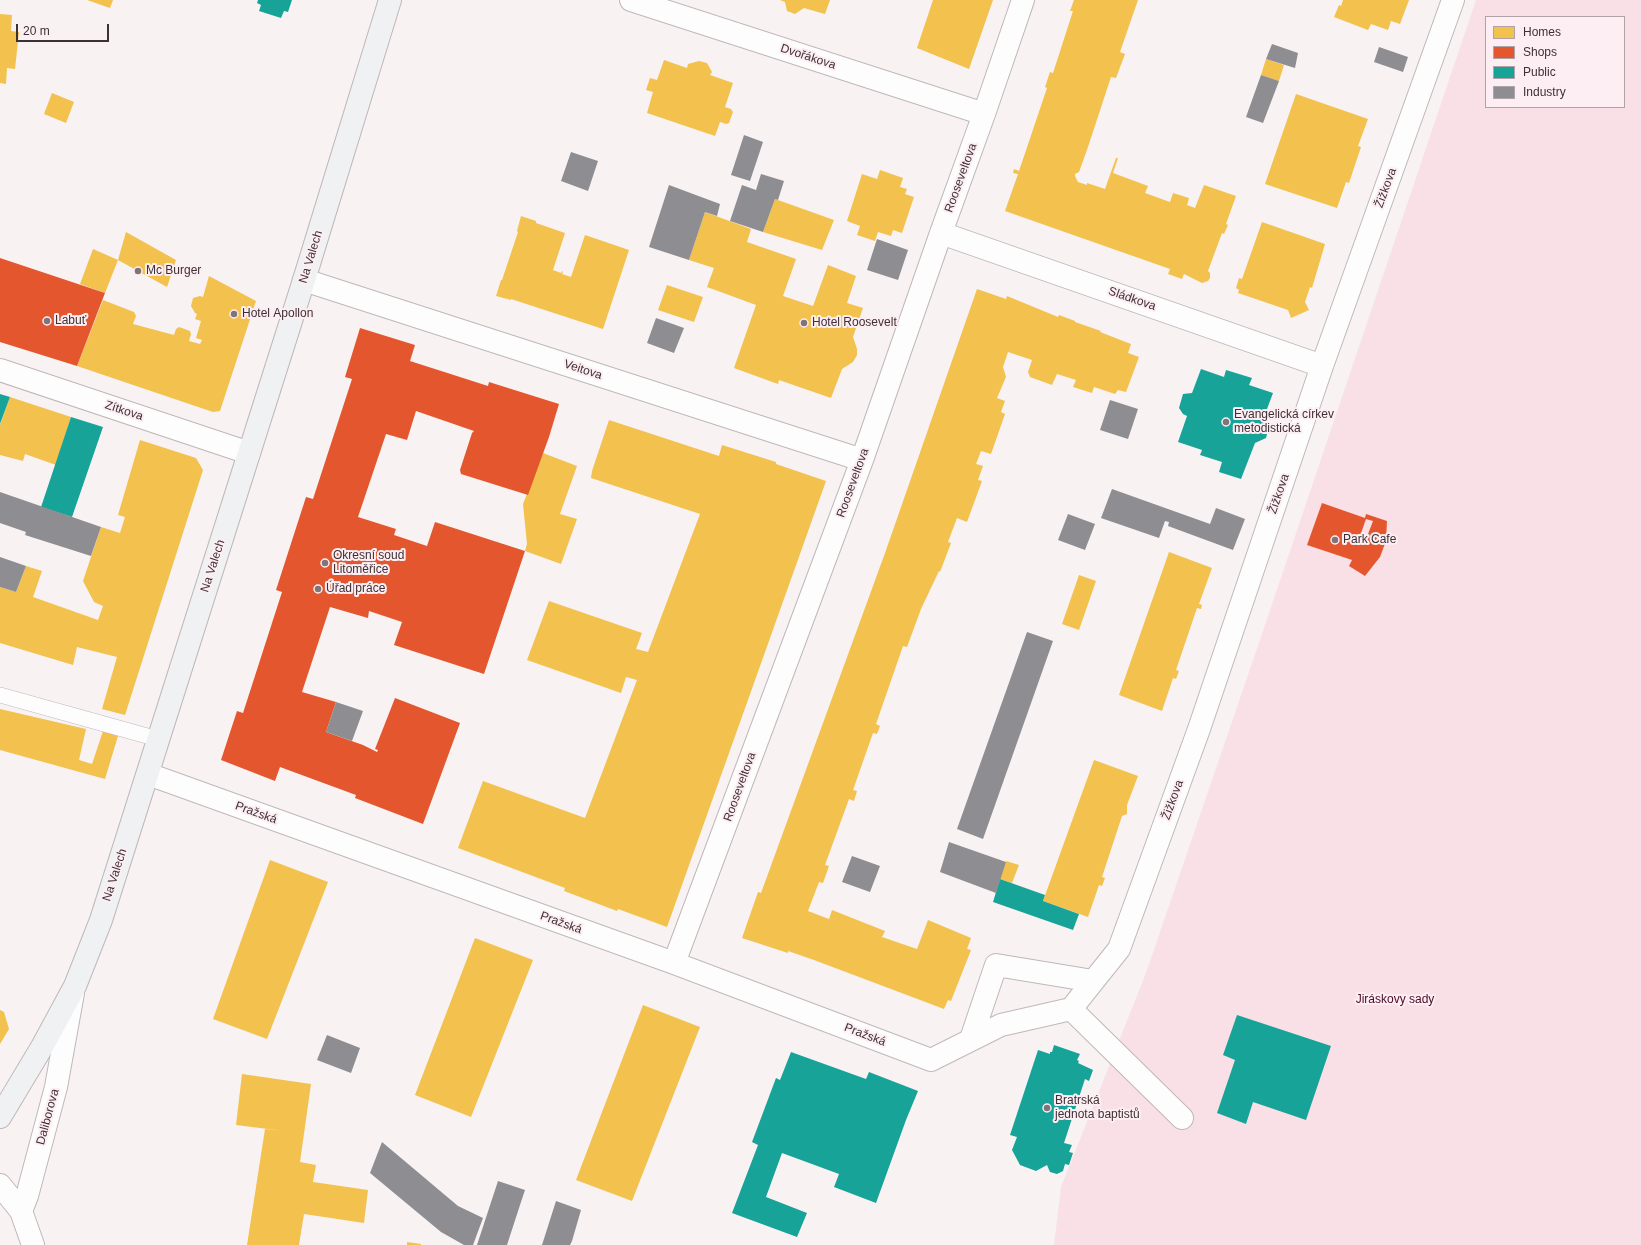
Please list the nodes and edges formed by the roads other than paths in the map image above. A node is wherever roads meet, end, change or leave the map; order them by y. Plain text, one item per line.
1 (390, 0) edge
2 (631, 0) edge
3 (1023, 0) edge
4 (1453, 0) edge
5 (984, 114) junction
6 (941, 233) junction
7 (304, 280) junction
8 (1322, 366) junction
9 (0, 370) edge
10 (249, 453) junction
11 (862, 460) junction
12 (0, 695) edge
13 (158, 739) junction
14 (148, 774) junction
15 (674, 963) junction
16 (1093, 981) junction
17 (75, 986) junction
18 (1071, 1008) junction
19 (971, 1039) junction
20 (0, 1116) edge
21 (1182, 1118) dead end
22 (0, 1185) edge
23 (22, 1211) junction
24 (33, 1245) edge

1 - 7 main road, Na Valech
2 - 5 street, Dvořákova
3 - 5 street, Rooseveltova
4 - 8 street, Žižkova
5 - 6 street, Rooseveltova
6 - 8 street, Sládkova
6 - 11 street, Rooseveltova
7 - 10 main road, Na Valech
7 - 11 street, Veitova
8 - 16 street, Žižkova
9 - 10 street, Zítkova
10 - 13 main road, Na Valech
11 - 15 street, Rooseveltova
12 - 13 lane
13 - 14 main road, Na Valech
14 - 15 street, Pražská
14 - 17 main road, Na Valech
15 - 19 street, Pražská
16 - 18 street, Žižkova
16 - 19 street
17 - 20 main road, Na Valech
17 - 23 street, Daliborova
18 - 19 street
18 - 21 street
22 - 23 street
23 - 24 street

